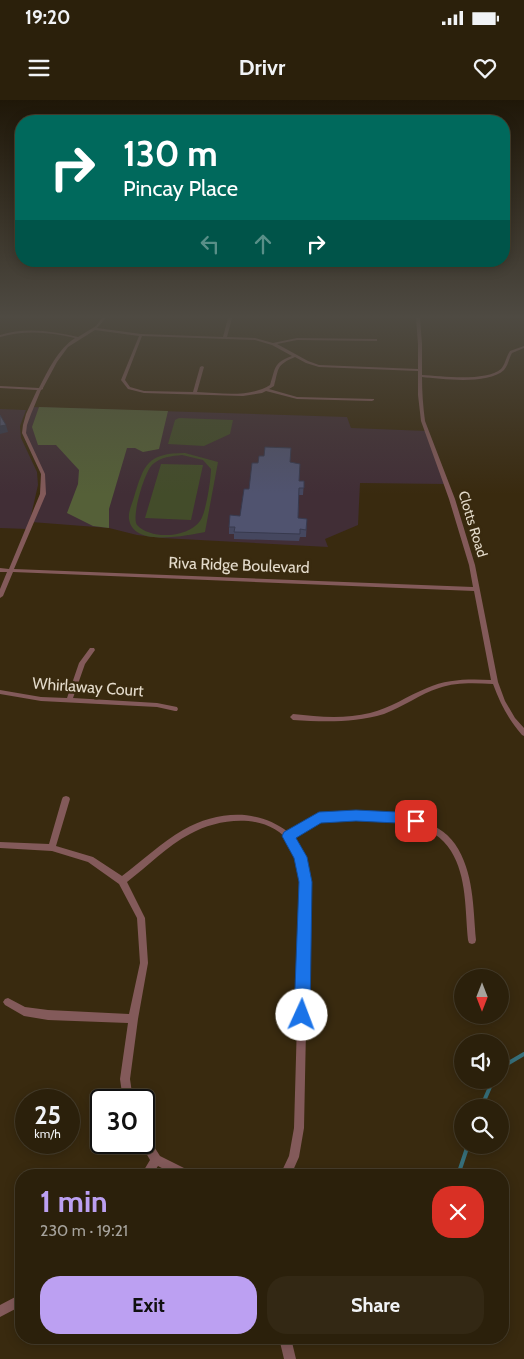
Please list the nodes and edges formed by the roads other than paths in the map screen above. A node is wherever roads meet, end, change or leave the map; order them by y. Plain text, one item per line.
1 (48, 377) edge
2 (124, 377) edge
3 (200, 377) edge
4 (274, 377) edge
5 (419, 377) edge
6 (449, 377) edge
7 (477, 377) edge
8 (0, 387) edge
9 (41, 389) junction
10 (267, 390) junction
11 (195, 393) junction
12 (372, 400) dead end
13 (0, 570) edge
14 (11, 570) junction
15 (477, 589) junction
16 (0, 596) edge
17 (92, 650) dead end
18 (496, 682) junction
19 (0, 692) edge
20 (69, 701) junction
21 (175, 709) dead end
22 (293, 717) dead end
23 (524, 733) edge
24 (66, 799) dead end
25 (288, 836) junction
26 (0, 845) edge
27 (52, 848) junction
28 (122, 881) junction
29 (472, 940) dead end
30 (8, 1002) dead end
31 (133, 1019) junction
32 (126, 1089) edge
33 (152, 1154) edge
34 (156, 1160) junction
35 (150, 1169) edge
36 (174, 1169) edge
37 (287, 1169) edge
38 (15, 1303) edge
39 (0, 1311) edge
40 (286, 1344) edge
41 (290, 1359) edge

1 - 9 street
2 - 11 street
3 - 11 street
4 - 10 street
5 - 15 street, Clotts Road
6 - 7 street
8 - 9 street
9 - 14 street
10 - 11 street
10 - 12 street
13 - 14 street, Riva Ridge Boulevard
14 - 15 street, Riva Ridge Boulevard
14 - 16 street
15 - 18 street, Clotts Road
17 - 20 street
18 - 22 street
18 - 23 street, Clotts Road
19 - 20 street, Whirlaway Court
20 - 21 street, Whirlaway Court
24 - 27 street
25 - 28 street
25 - 29 street
25 - 37 street
26 - 27 street
27 - 28 street
28 - 31 street
30 - 31 street
31 - 32 street
33 - 34 street
34 - 35 street
34 - 36 street
38 - 39 street
40 - 41 street

